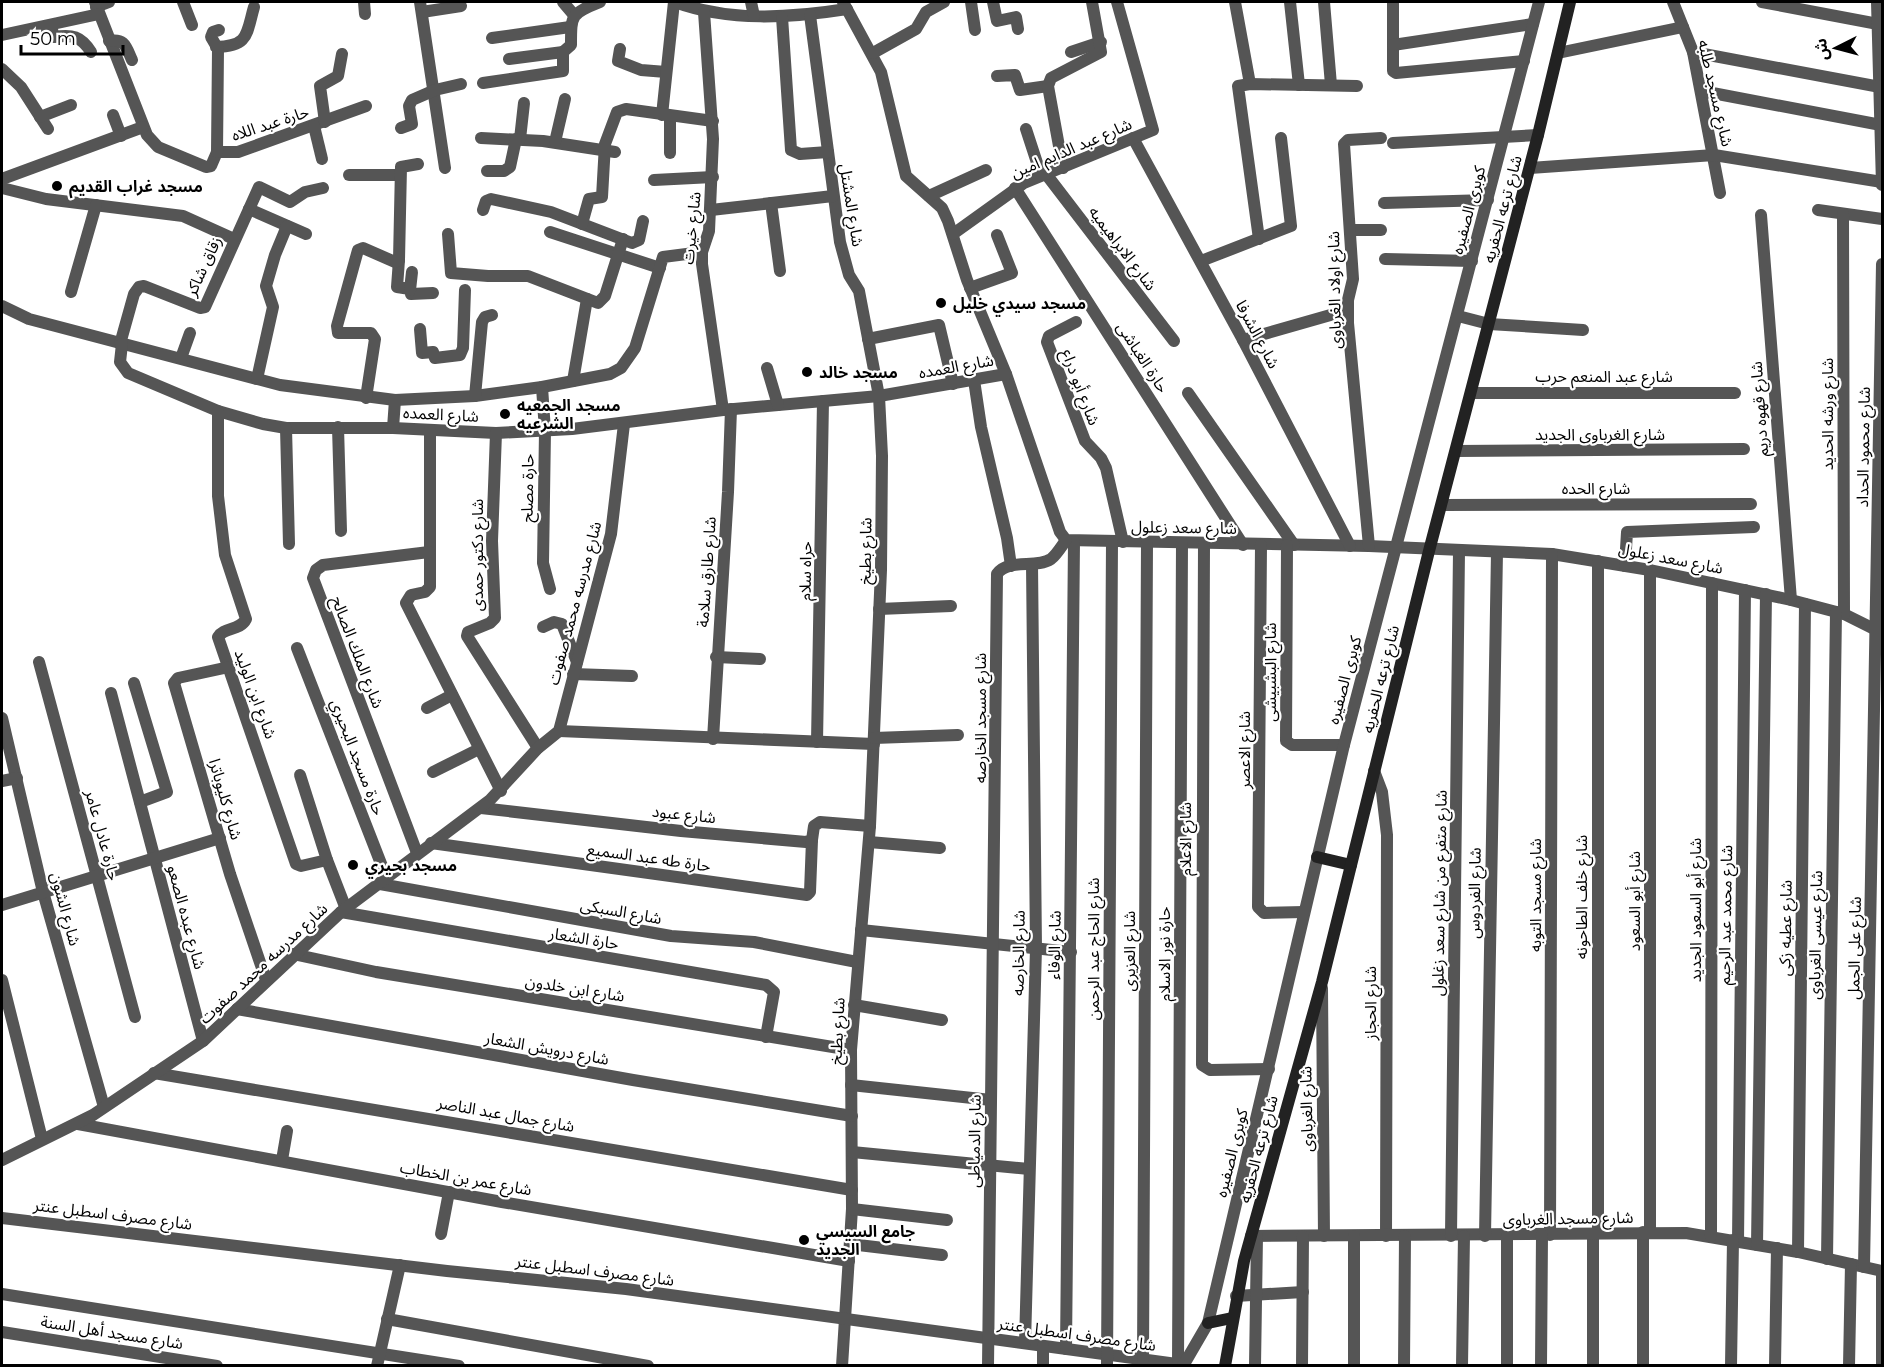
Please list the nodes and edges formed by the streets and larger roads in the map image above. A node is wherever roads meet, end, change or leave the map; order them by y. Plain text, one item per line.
1 (109, 2) edge
2 (183, 2) edge
3 (563, 2) edge
4 (600, 2) edge
5 (674, 2) edge
6 (751, 2) edge
7 (944, 2) edge
8 (970, 2) edge
9 (993, 2) edge
10 (1118, 2) edge
11 (1235, 2) edge
12 (1290, 2) edge
13 (1324, 2) edge
14 (1396, 2) edge
15 (1539, 2) edge
16 (1570, 2) edge
17 (1673, 2) edge
18 (1761, 2) edge
19 (1877, 2) edge
20 (845, 5) edge
21 (1093, 5) edge
22 (461, 6) dead end
23 (96, 7) edge
24 (254, 7) dead end
25 (421, 7) edge
26 (704, 12) junction
27 (810, 15) junction
28 (754, 16) junction
29 (782, 17) junction
30 (572, 21) junction
31 (1533, 24) junction
32 (1878, 24) junction
33 (51, 26) junction
34 (192, 26) dead end
35 (1683, 27) junction
36 (1018, 29) dead end
37 (219, 30) dead end
38 (975, 30) dead end
39 (2, 35) edge
40 (492, 38) dead end
41 (109, 41) junction
42 (1101, 42) junction
43 (1393, 45) junction
44 (216, 47) junction
45 (620, 49) dead end
46 (91, 52) dead end
47 (563, 52) junction
48 (1071, 52) dead end
49 (1693, 52) junction
50 (873, 53) junction
51 (1557, 53) junction
52 (342, 54) dead end
53 (508, 59) dead end
54 (1524, 61) junction
55 (118, 65) junction
56 (2, 69) edge
57 (666, 72) junction
58 (997, 76) dead end
59 (483, 83) dead end
60 (461, 84) dead end
61 (1250, 84) junction
62 (1299, 85) junction
63 (1331, 85) junction
64 (1048, 86) junction
65 (1357, 86) dead end
66 (1880, 87) junction
67 (435, 90) junction
68 (1702, 91) junction
69 (565, 99) dead end
70 (524, 103) dead end
71 (71, 105) dead end
72 (366, 105) dead end
73 (113, 115) dead end
74 (666, 116) junction
75 (40, 117) junction
76 (713, 121) junction
77 (320, 124) junction
78 (1881, 125) junction
79 (143, 128) junction
80 (401, 128) dead end
81 (48, 129) dead end
82 (1026, 129) dead end
83 (1538, 135) junction
84 (121, 136) junction
85 (1504, 136) junction
86 (481, 138) dead end
87 (1133, 138) junction
88 (1281, 138) dead end
89 (518, 139) junction
90 (555, 142) junction
91 (610, 151) junction
92 (217, 152) junction
93 (828, 152) junction
94 (670, 153) dead end
95 (1713, 155) junction
96 (322, 159) dead end
97 (418, 164) dead end
98 (445, 168) dead end
99 (1063, 168) junction
100 (1530, 168) junction
101 (986, 170) dead end
102 (487, 171) dead end
103 (349, 175) dead end
104 (400, 175) junction
105 (1043, 175) junction
106 (712, 177) junction
107 (2, 179) edge
108 (654, 180) dead end
109 (1882, 184) edge
110 (2, 188) edge
111 (323, 188) dead end
112 (1016, 188) junction
113 (1720, 193) dead end
114 (833, 196) junction
115 (929, 196) junction
116 (1488, 200) junction
117 (771, 203) junction
118 (1384, 203) dead end
119 (96, 204) junction
120 (249, 209) junction
121 (483, 210) dead end
122 (711, 210) junction
123 (1818, 210) dead end
124 (1843, 214) junction
125 (1761, 215) dead end
126 (1882, 219) edge
127 (643, 221) dead end
128 (582, 224) junction
129 (287, 226) junction
130 (1350, 230) junction
131 (1381, 230) dead end
132 (550, 232) dead end
133 (306, 234) dead end
134 (448, 234) dead end
135 (953, 234) junction
136 (997, 235) dead end
137 (234, 239) junction
138 (623, 239) junction
139 (1259, 240) junction
140 (702, 252) junction
141 (618, 255) junction
142 (1385, 259) dead end
143 (399, 260) junction
144 (1202, 261) junction
145 (1472, 261) junction
146 (1882, 264) edge
147 (660, 268) junction
148 (780, 271) dead end
149 (412, 272) dead end
150 (970, 288) junction
151 (410, 290) junction
152 (465, 290) dead end
153 (71, 292) dead end
154 (433, 293) dead end
155 (587, 299) junction
156 (2, 306) edge
157 (1348, 310) junction
158 (492, 315) dead end
159 (1458, 316) junction
160 (1076, 322) dead end
161 (1489, 324) junction
162 (420, 329) dead end
163 (1583, 330) dead end
164 (190, 333) dead end
165 (868, 339) junction
166 (1243, 340) junction
167 (1174, 341) dead end
168 (121, 344) junction
169 (464, 348) junction
170 (479, 348) junction
171 (181, 358) junction
172 (768, 368) dead end
173 (1006, 374) junction
174 (257, 379) junction
175 (974, 380) junction
176 (573, 381) junction
177 (953, 384) junction
178 (542, 387) junction
179 (1188, 393) dead end
180 (1472, 393) junction
181 (1735, 393) dead end
182 (475, 396) junction
183 (879, 396) junction
184 (366, 398) junction
185 (395, 400) junction
186 (823, 401) junction
187 (778, 405) junction
188 (727, 409) junction
189 (218, 411) junction
190 (624, 424) junction
191 (338, 427) junction
192 (286, 428) junction
193 (393, 428) junction
194 (430, 430) junction
195 (545, 431) junction
196 (496, 433) junction
197 (1744, 449) dead end
198 (1456, 451) junction
199 (1751, 504) dead end
200 (1442, 505) junction
201 (1754, 528) dead end
202 (341, 531) dead end
203 (1070, 541) junction
204 (1117, 542) junction
205 (1147, 543) junction
206 (1182, 543) junction
207 (1204, 543) junction
208 (289, 544) dead end
209 (1244, 544) junction
210 (1261, 545) junction
211 (1291, 545) junction
212 (1350, 546) junction
213 (1369, 546) junction
214 (1397, 548) junction
215 (1429, 551) junction
216 (1459, 551) junction
217 (429, 552) junction
218 (1497, 552) junction
219 (1552, 554) junction
220 (1598, 561) junction
221 (1032, 564) junction
222 (1011, 566) junction
223 (1625, 566) junction
224 (1650, 570) junction
225 (1712, 583) junction
226 (550, 589) dead end
227 (1745, 590) junction
228 (1766, 594) junction
229 (1791, 600) junction
230 (1805, 604) junction
231 (951, 606) dead end
232 (879, 609) junction
233 (1840, 613) junction
234 (543, 627) dead end
235 (1880, 632) edge
236 (297, 648) dead end
237 (716, 657) junction
238 (760, 658) dead end
239 (39, 662) dead end
240 (229, 667) junction
241 (575, 668) junction
242 (632, 676) dead end
243 (134, 683) dead end
244 (111, 693) dead end
245 (452, 695) junction
246 (427, 708) dead end
247 (2, 718) edge
248 (559, 731) junction
249 (958, 735) dead end
250 (713, 739) junction
251 (874, 741) junction
252 (4, 742) edge
253 (817, 742) junction
254 (1344, 745) junction
255 (479, 748) junction
256 (538, 748) junction
257 (1374, 771) junction
258 (433, 772) dead end
259 (300, 775) dead end
260 (17, 778) junction
261 (2, 781) edge
262 (501, 791) junction
263 (140, 802) junction
264 (481, 808) junction
265 (870, 826) junction
266 (220, 838) junction
267 (812, 840) junction
268 (869, 842) junction
269 (430, 843) junction
270 (940, 848) dead end
271 (417, 853) junction
272 (1317, 857) junction
273 (154, 858) junction
274 (327, 860) junction
275 (1351, 865) junction
276 (97, 874) junction
277 (384, 881) junction
278 (43, 892) junction
279 (2, 905) edge
280 (344, 911) junction
281 (1304, 912) junction
282 (861, 930) junction
283 (994, 944) junction
284 (1036, 948) junction
285 (1071, 952) junction
286 (293, 954) junction
287 (857, 962) junction
288 (2, 980) edge
289 (266, 980) junction
290 (1322, 982) junction
291 (854, 1005) junction
292 (237, 1009) junction
293 (135, 1017) dead end
294 (942, 1020) dead end
295 (766, 1037) junction
296 (203, 1041) junction
297 (851, 1050) junction
298 (1269, 1068) junction
299 (154, 1073) junction
300 (851, 1085) junction
301 (991, 1100) junction
302 (104, 1107) junction
303 (852, 1116) junction
304 (78, 1124) junction
305 (287, 1131) dead end
306 (42, 1139) junction
307 (852, 1152) junction
308 (2, 1160) edge
309 (282, 1160) junction
310 (989, 1166) junction
311 (1029, 1169) junction
312 (852, 1190) junction
313 (449, 1192) junction
314 (852, 1209) junction
315 (2, 1218) edge
316 (947, 1220) dead end
317 (1646, 1232) junction
318 (441, 1234) dead end
319 (1595, 1234) junction
320 (1546, 1235) junction
321 (1254, 1236) junction
322 (1303, 1236) junction
323 (1324, 1236) junction
324 (1354, 1236) junction
325 (1386, 1236) junction
326 (1405, 1236) junction
327 (1458, 1236) junction
328 (1485, 1236) junction
329 (1507, 1236) junction
330 (1711, 1236) junction
331 (1736, 1241) junction
332 (850, 1244) junction
333 (1757, 1245) junction
334 (1777, 1248) junction
335 (1798, 1252) junction
336 (942, 1255) dead end
337 (1827, 1259) junction
338 (849, 1261) junction
339 (1851, 1264) junction
340 (400, 1265) junction
341 (1864, 1267) junction
342 (1882, 1271) edge
343 (1302, 1292) junction
344 (2, 1294) edge
345 (1256, 1295) junction
346 (1236, 1296) junction
347 (1232, 1318) junction
348 (387, 1319) junction
349 (844, 1320) junction
350 (1208, 1323) junction
351 (2, 1332) edge
352 (988, 1338) junction
353 (1026, 1343) junction
354 (1043, 1346) junction
355 (1066, 1349) junction
356 (380, 1351) junction
357 (1107, 1360) edge
358 (1143, 1360) junction
359 (217, 1365) edge
360 (377, 1365) edge
361 (459, 1365) edge
362 (648, 1365) edge
363 (842, 1365) edge
364 (988, 1365) edge
365 (1043, 1365) edge
366 (1182, 1365) edge
367 (1225, 1365) edge
368 (1255, 1365) edge
369 (1302, 1365) edge
370 (1354, 1365) edge
371 (1404, 1365) edge
372 (1462, 1365) edge
373 (1507, 1365) edge
374 (1541, 1365) edge
375 (1593, 1365) edge
376 (1643, 1365) edge
377 (1731, 1365) edge
378 (1775, 1365) edge
379 (1849, 1365) edge
380 (1882, 1365) edge

1 - 23 street
2 - 34 street
3 - 30 street
4 - 30 street
5 - 26 street
5 - 57 street
6 - 28 street
7 - 50 street
8 - 38 street
9 - 36 street
10 - 21 street
10 - 87 street, شارع عبد الدايم امين
11 - 61 street
12 - 62 street
13 - 63 street
14 - 43 street
15 - 31 street, كوبرى الصفيره
16 - 51 street, شارع ترعه الحفريه
17 - 35 street, شارع مسجد طلبه
18 - 32 street
19 - 32 street
20 - 27 street
20 - 50 street
21 - 42 street
22 - 25 street
23 - 33 street
23 - 41 street
24 - 44 street
25 - 67 street
26 - 28 street
26 - 76 street, شارع خيرت
27 - 29 street
27 - 93 street, شارع المشتل
28 - 29 street
29 - 93 street
30 - 40 street
30 - 47 street
31 - 43 street
31 - 54 street, كوبرى الصفيره
32 - 66 street
33 - 39 street
33 - 46 street
35 - 49 street, شارع مسجد طلبه
35 - 51 street
37 - 44 street
41 - 55 street
41 - 55 street
42 - 48 street
42 - 64 street
43 - 54 street
44 - 92 street
45 - 57 street
47 - 53 street
47 - 59 street
49 - 66 street
49 - 68 street, شارع مسجد طلبه
50 - 115 street
51 - 83 street, شارع ترعه الحفريه
52 - 77 street
54 - 85 street, كوبرى الصفيره
55 - 79 street
56 - 75 street
57 - 74 street
58 - 64 street
60 - 67 street
61 - 62 street
61 - 139 street
62 - 63 street
63 - 65 street
64 - 99 street
66 - 78 street
67 - 80 street
67 - 98 street
68 - 78 street
68 - 95 street, شارع مسجد طلبه
69 - 90 street
70 - 89 street
71 - 75 street
72 - 77 street, حارة عبد اللاه
73 - 84 street
74 - 76 street
74 - 91 street
74 - 94 street
75 - 81 street
76 - 106 street, شارع خيرت
77 - 92 street, حارة عبد اللاه
77 - 96 street
78 - 109 street
79 - 84 street
79 - 92 street, حارة عبد اللاه
82 - 105 street, شارع الابراهيميه
83 - 85 street
83 - 100 street, شارع ترعه الحفريه
84 - 107 street
85 - 116 street, كوبرى الصفيره
85 - 130 street, شارع اولاد الغرباوى
86 - 89 street
87 - 99 street, شارع عبد الدايم امين
87 - 144 street, شارع الشرفا
88 - 139 street
89 - 90 street
89 - 102 street
90 - 91 street
91 - 128 street
93 - 114 street, شارع المشتل
95 - 100 street
95 - 109 street
95 - 113 street, شارع مسجد طلبه
97 - 104 street
99 - 105 street, شارع عبد الدايم امين
100 - 161 street, شارع ترعه الحفريه
101 - 115 street
103 - 104 street
104 - 143 street
105 - 112 street, شارع عبد الدايم امين
105 - 167 street, شارع الابراهيميه
106 - 108 street
106 - 122 street, شارع خيرت
110 - 119 street
111 - 120 street, زقاق شاكر
112 - 135 street, شارع عبد الدايم امين
112 - 209 street, حارة الغباشى
114 - 117 street
114 - 165 street, شارع المشتل
115 - 135 street
116 - 118 street
116 - 145 street, كوبرى الصفيره
117 - 122 street
117 - 148 street
119 - 137 street
119 - 153 street
120 - 129 street
120 - 137 street, زقاق شاكر
121 - 128 street
122 - 140 street, شارع خيرت
123 - 124 street
124 - 126 street
124 - 233 street, شارع ورشه الحديد
125 - 229 street, شارع قهوه دريم
127 - 138 street
128 - 138 street
129 - 133 street
129 - 174 street
130 - 131 street
130 - 157 street, شارع اولاد الغرباوى
132 - 141 street
134 - 155 street
135 - 150 street
136 - 150 street
137 - 168 street, زقاق شاكر
138 - 141 street
139 - 144 street
140 - 147 street
140 - 188 street, شارع خيرت
141 - 147 street
141 - 155 street
142 - 145 street
143 - 151 street
143 - 184 street
144 - 166 street, شارع الشرفا
145 - 159 street, كوبرى الصفيره
146 - 235 street, شارع محمود الحداد
147 - 176 street, شارع العمده
149 - 151 street
150 - 173 street
151 - 154 street
152 - 169 street
155 - 176 street
156 - 168 street, شارع العمده
157 - 166 street
157 - 213 street, شارع اولاد الغرباوى
158 - 170 street
159 - 161 street
159 - 214 street, كوبرى الصفيره
160 - 204 street, شارع أبو دراع
161 - 163 street
161 - 180 street, شارع ترعه الحفريه
162 - 169 street
164 - 171 street
165 - 177 street
165 - 183 street, شارع المشتل
166 - 212 street, شارع الشرفا
168 - 171 street, شارع العمده
168 - 189 street, شارع العمده
169 - 170 street
170 - 182 street
171 - 174 street, شارع العمده
172 - 187 street
173 - 175 street, شارع العمده
173 - 203 street
174 - 184 street, شارع العمده
175 - 177 street, شارع العمده
175 - 222 street
176 - 178 street, شارع العمده
177 - 183 street, شارع العمده
178 - 182 street, شارع العمده
178 - 195 street, حارة مصلح
179 - 211 street
180 - 181 street, شارع عبد المنعم حرب
180 - 198 street, شارع ترعه الحفريه
182 - 185 street, شارع العمده
183 - 186 street, شارع العمده
183 - 232 street, شارع بطيخ
184 - 185 street, شارع العمده
185 - 193 street
186 - 187 street, شارع العمده
186 - 253 street, حراه سلام
187 - 188 street, شارع العمده
188 - 190 street, شارع العمده
188 - 237 street, شارع طارق سلامة
189 - 192 street, شارع العمده
189 - 240 street, شارع ابن الوليد
190 - 195 street, شارع العمده
190 - 241 street, شارع مدرسه محمد صفوت
191 - 192 street, شارع العمده
191 - 193 street, شارع العمده
191 - 202 street
192 - 208 street
193 - 194 street, شارع العمده
194 - 196 street, شارع العمده
194 - 217 street
195 - 196 street, شارع العمده
195 - 226 street, حارة مصلح
196 - 256 street, شارع دكتور حمدى
197 - 198 street, شارع الغرباوى الجديد
198 - 200 street, شارع ترعه الحفريه
199 - 200 street, شارع الحده
200 - 215 street, شارع ترعه الحفريه
201 - 223 street
203 - 204 street, شارع سعد زعلول
203 - 221 street
203 - 285 street, شارع الوفاء
204 - 205 street, شارع سعد زعلول
204 - 357 street, شارع الحاج عبد الرحمن
205 - 206 street, شارع سعد زعلول
205 - 358 street, شارع العزيرى
206 - 207 street, شارع سعد زعلول
206 - 366 street, حارة نور الاسلام
207 - 209 street, شارع سعد زعلول
207 - 298 street, شارع الاعلام
209 - 210 street, شارع سعد زعلول
210 - 211 street, شارع سعد زعلول
210 - 281 street, شارع الاعصر
211 - 212 street, شارع سعد زعلول
211 - 254 street, شارع البشبيشى
212 - 213 street, شارع سعد زعلول
213 - 214 street, شارع سعد زعلول
214 - 215 street, شارع سعد زعلول
214 - 254 street, كوبرى الصفيره
215 - 216 street, شارع سعد زعلول
215 - 257 street, شارع ترعه الحفريه
216 - 218 street, شارع سعد زعلول
216 - 327 street, شارع متفرع من شارع سعد زغلول
217 - 245 street
217 - 271 street, شارع الملك الصالح
218 - 219 street, شارع سعد زعلول
218 - 328 street, شارع الفردوس
219 - 220 street, شارع سعد زعلول
219 - 320 street, شارع مسجد التوبه
220 - 223 street, شارع سعد زعلول
220 - 319 street, شارع خلف الطاحونه
221 - 222 street
221 - 284 street, شارع الخارصه
222 - 283 street, شارع مسجد الخارصه
223 - 224 street, شارع سعد زعلول
224 - 225 street, شارع سعد زعلول
224 - 317 street, شارع أبو السعود
225 - 227 street, شارع سعد زعلول
225 - 330 street, شارع أبو السعود الجديد
227 - 228 street, شارع سعد زعلول
227 - 331 street, شارع محمد عبد الرحيم
228 - 229 street, شارع سعد زعلول
228 - 333 street
229 - 230 street, شارع سعد زعلول
230 - 233 street, شارع سعد زعلول
230 - 335 street, شارع عطيه زكى
231 - 232 street
232 - 251 street, شارع بطيخ
233 - 235 street, شارع سعد زعلول
233 - 337 street, شارع عيسى الغرباوى
234 - 241 street
235 - 341 street, شارع على الجمل
236 - 277 street, حارة مسجد البحيري
237 - 238 street
237 - 250 street, شارع طارق سلامة
239 - 276 street, حارة عادل عامر
240 - 266 street, شارع كليوباترا
240 - 274 street, شارع ابن الوليد
241 - 242 street
241 - 248 street, شارع مدرسه محمد صفوت
243 - 263 street
244 - 263 street, شارع عبده الصعو
245 - 246 street
245 - 255 street
247 - 252 street, شارع الشون
248 - 250 street
248 - 256 street, شارع مدرسه محمد صفوت
249 - 251 street
250 - 253 street
251 - 253 street
251 - 265 street, شارع بطيخ
252 - 260 street, شارع الشون
254 - 272 street, كوبرى الصفيره
255 - 258 street
255 - 262 street
256 - 262 street, شارع مدرسه محمد صفوت
257 - 275 street, شارع ترعه الحفريه
257 - 325 street, شارع الحجاز
259 - 274 street
260 - 261 street
260 - 278 street, شارع الشون
262 - 264 street, شارع مدرسه محمد صفوت
263 - 273 street, شارع عبده الصعو
264 - 267 street, شارع عبود
264 - 269 street, شارع مدرسه محمد صفوت
265 - 267 street
265 - 268 street, شارع بطيخ
266 - 273 street
266 - 289 street, شارع كليوباترا
267 - 269 street, حارة طه عبد السميع
268 - 270 street
268 - 282 street, شارع بطيخ
269 - 271 street, شارع مدرسه محمد صفوت
271 - 277 street, شارع مدرسه محمد صفوت
272 - 275 street
272 - 281 street, كوبرى الصفيره
273 - 276 street
273 - 296 street, شارع عبده الصعو
274 - 280 street
275 - 290 street, شارع ترعه الحفريه
276 - 278 street
276 - 293 street, حارة عادل عامر
277 - 280 street, شارع مدرسه محمد صفوت
277 - 287 street, شارع السبكى
278 - 279 street
278 - 302 street, شارع الشون
280 - 286 street, شارع مدرسه محمد صفوت
280 - 295 street, حارة الشعار
281 - 298 street, كوبرى الصفيره
282 - 283 street
282 - 287 street, شارع بطيخ
283 - 284 street
283 - 301 street, شارع الدمياطى
284 - 285 street
284 - 311 street, شارع الخارصه
285 - 355 street, شارع الوفاء
286 - 289 street, شارع مدرسه محمد صفوت
286 - 295 street, شارع ابن خلدون
287 - 291 street, شارع بطيخ
288 - 306 street
289 - 292 street, شارع مدرسه محمد صفوت
290 - 321 street, شارع ترعه الحفريه
290 - 323 street, شارع الغرباوى
291 - 294 street
291 - 297 street, شارع بطيخ
292 - 296 street, شارع مدرسه محمد صفوت
292 - 303 street, شارع درويش الشعار
295 - 297 street, شارع ابن خلدون
296 - 299 street, شارع مدرسه محمد صفوت
297 - 300 street, شارع بطيخ
298 - 350 street, كوبرى الصفيره
299 - 302 street, شارع مدرسه محمد صفوت
299 - 312 street, شارع جمال عبد الناصر
300 - 301 street
300 - 303 street, شارع بطيخ
301 - 310 street, شارع الدمياطى
302 - 304 street, شارع مدرسه محمد صفوت
303 - 307 street, شارع بطيخ
304 - 306 street, شارع مدرسه محمد صفوت
304 - 309 street, شارع عمر بن الخطاب
305 - 309 street
306 - 308 street, شارع مدرسه محمد صفوت
307 - 310 street
307 - 312 street, شارع بطيخ
309 - 313 street, شارع عمر بن الخطاب
310 - 311 street
310 - 352 street, شارع الدمياطى
311 - 353 street, شارع الخارصه
312 - 314 street, شارع بطيخ
313 - 318 street
313 - 338 street, شارع عمر بن الخطاب
314 - 316 street
314 - 332 street, شارع بطيخ
315 - 340 street, شارع مصرف اسطبل عنتر
317 - 319 street, شارع مسجد الغرباوى
317 - 330 street, شارع مسجد الغرباوى
317 - 376 street, شارع أبو السعود
319 - 320 street, شارع مسجد الغرباوى
319 - 375 street, شارع خلف الطاحونه
320 - 329 street, شارع مسجد الغرباوى
320 - 374 street, شارع مسجد التوبه
321 - 322 street, شارع مسجد الغرباوى
321 - 345 street
321 - 346 street, شارع ترعه الحفريه
322 - 323 street, شارع مسجد الغرباوى
322 - 343 street
323 - 324 street, شارع مسجد الغرباوى
324 - 325 street, شارع مسجد الغرباوى
324 - 370 street
325 - 326 street, شارع مسجد الغرباوى
326 - 327 street, شارع مسجد الغرباوى
326 - 371 street
327 - 328 street, شارع مسجد الغرباوى
327 - 372 street, شارع متفرع من شارع سعد زغلول
328 - 329 street, شارع مسجد الغرباوى
329 - 373 street
330 - 331 street, شارع مسجد الغرباوى
331 - 333 street, شارع مسجد الغرباوى
331 - 377 street, شارع محمد عبد الرحيم
332 - 336 street
332 - 338 street, شارع بطيخ
333 - 334 street, شارع مسجد الغرباوى
334 - 335 street, شارع مسجد الغرباوى
334 - 378 street
335 - 337 street, شارع مسجد الغرباوى
337 - 339 street, شارع مسجد الغرباوى
338 - 349 street, شارع بطيخ
339 - 341 street, شارع مسجد الغرباوى
339 - 379 street
340 - 348 street
340 - 349 street, شارع مصرف اسطبل عنتر
341 - 342 street, شارع مسجد الغرباوى
342 - 380 street
343 - 345 street
343 - 369 street
344 - 356 street
345 - 346 street
345 - 368 street
346 - 347 street, شارع ترعه الحفريه
347 - 350 street
347 - 367 street, شارع ترعه الحفريه
348 - 356 street
348 - 362 street
349 - 352 street, شارع مصرف اسطبل عنتر
349 - 363 street, شارع بطيخ
350 - 366 street, كوبرى الصفيره
351 - 359 street, شارع مسجد أهل السنة
352 - 353 street, شارع مصرف اسطبل عنتر
352 - 364 street, شارع الدمياطى
353 - 354 street, شارع مصرف اسطبل عنتر
354 - 355 street, شارع مصرف اسطبل عنتر
354 - 365 street
355 - 357 street, شارع مصرف اسطبل عنتر
356 - 360 street
356 - 361 street
357 - 358 street, شارع مصرف اسطبل عنتر
358 - 366 street, شارع مصرف اسطبل عنتر

